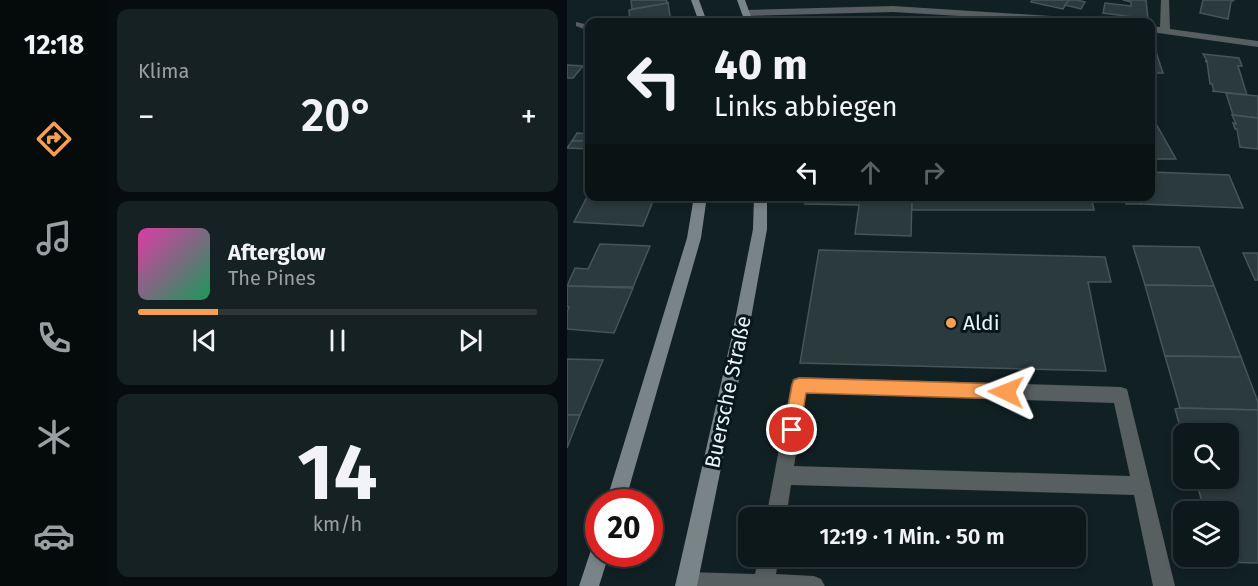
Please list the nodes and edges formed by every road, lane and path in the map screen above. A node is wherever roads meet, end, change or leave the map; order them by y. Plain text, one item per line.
1 (695, 0) edge
2 (741, 0) edge
3 (901, 0) edge
4 (1165, 0) edge
5 (893, 9) junction
6 (702, 18) edge
7 (748, 18) edge
8 (1009, 18) edge
9 (579, 24) dead end
10 (585, 26) edge
11 (1155, 30) edge
12 (1165, 31) junction
13 (1258, 44) edge
14 (700, 201) edge
15 (761, 201) edge
16 (784, 475) junction
17 (1141, 486) junction
18 (619, 489) edge
19 (778, 507) edge
20 (595, 567) edge
21 (767, 567) edge
22 (687, 584) edge
23 (764, 584) junction
24 (589, 586) edge
25 (814, 586) edge
26 (1164, 586) edge

1 - 6 main road
2 - 7 main road
3 - 5 street
4 - 12 street
5 - 7 street
5 - 8 street
9 - 10 street
11 - 12 street
12 - 13 street
14 - 18 main road
15 - 22 main road, Buersche Straße
16 - 17 street
16 - 17 street
16 - 19 street
17 - 26 street
20 - 24 main road
21 - 23 street
22 - 23 street
23 - 25 street

